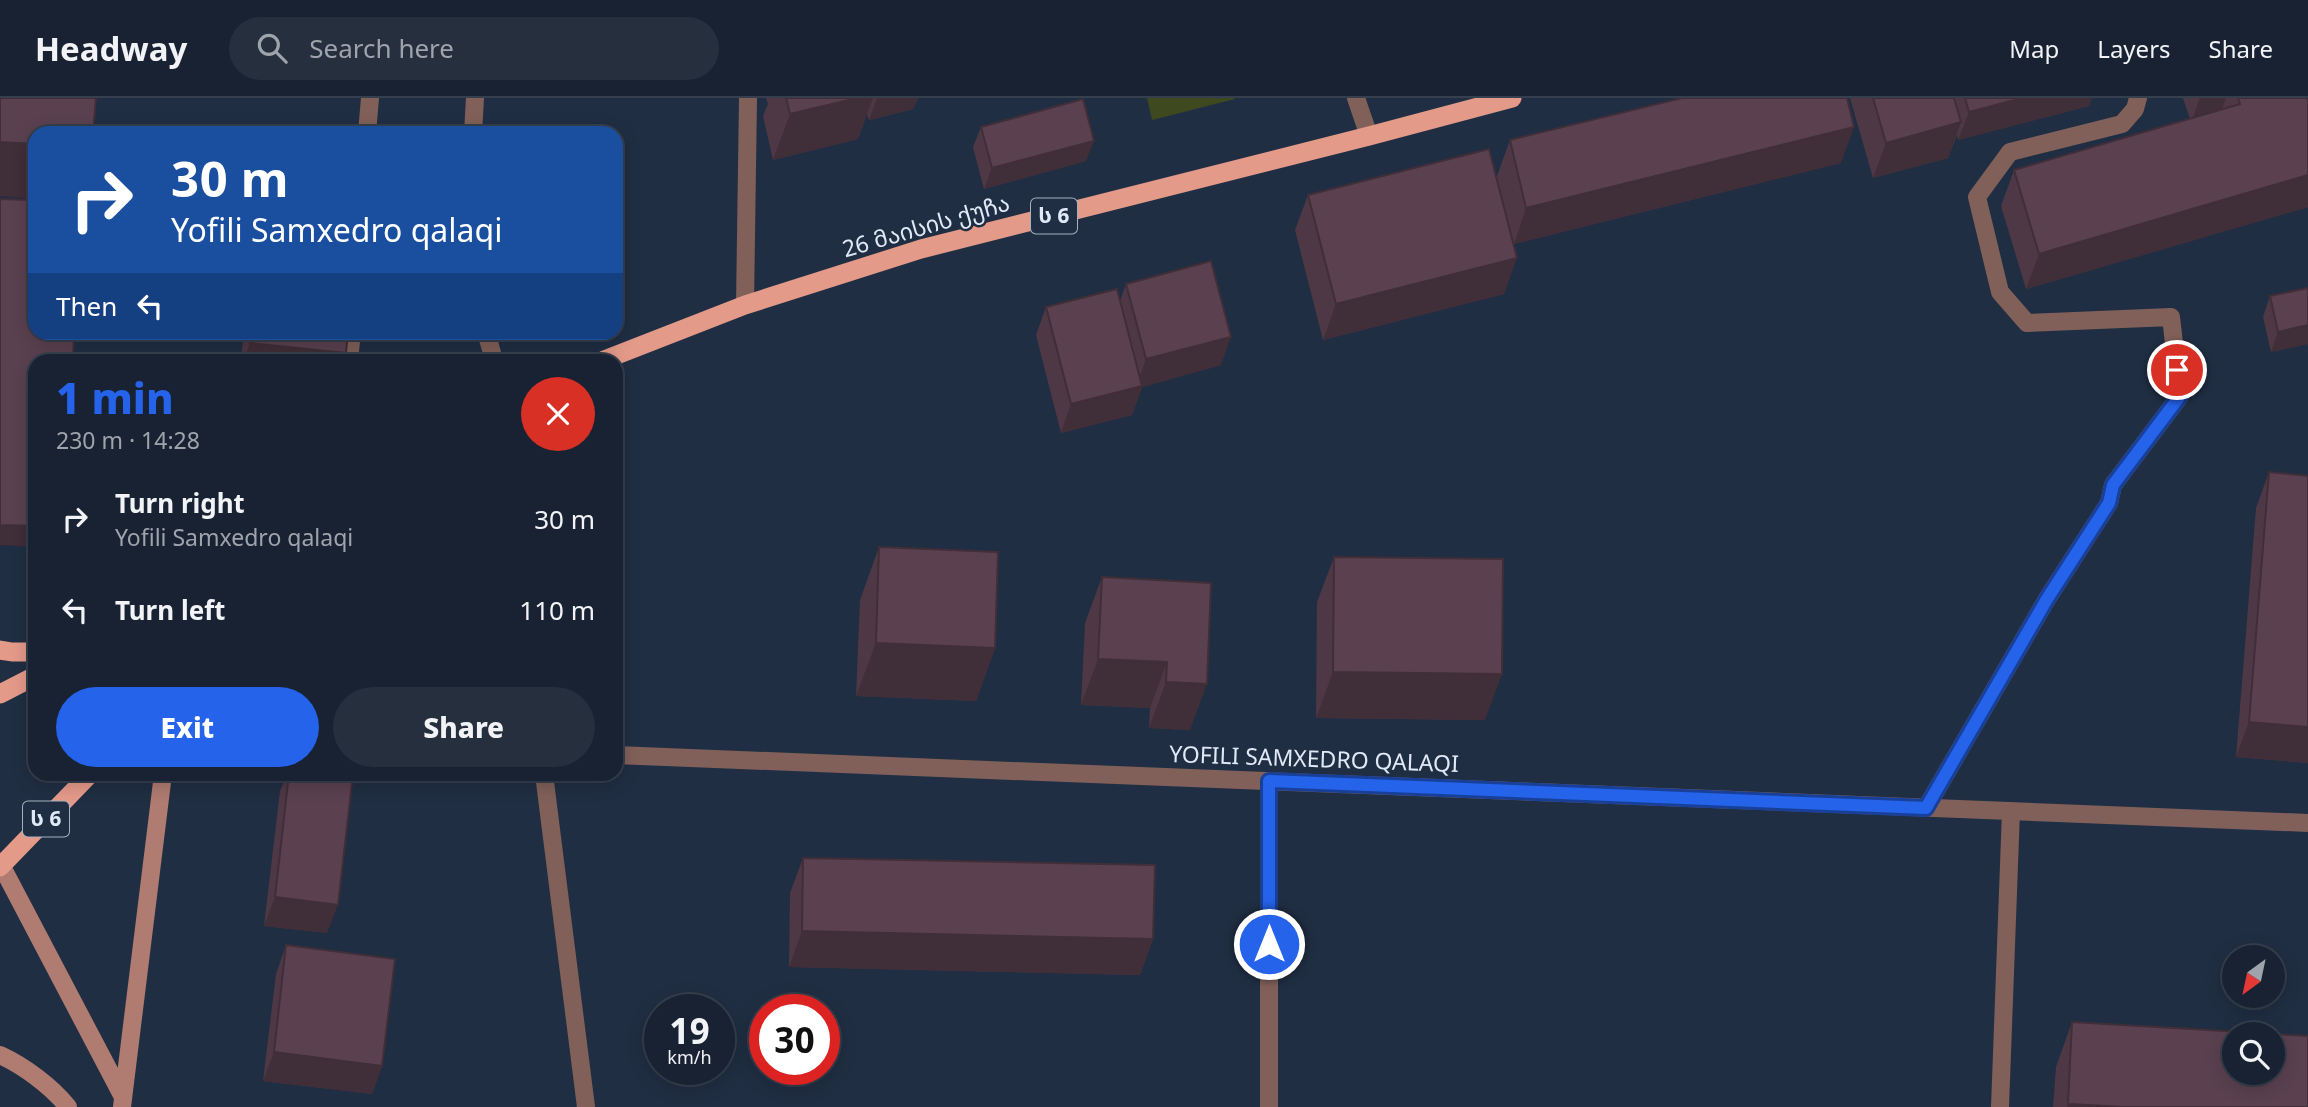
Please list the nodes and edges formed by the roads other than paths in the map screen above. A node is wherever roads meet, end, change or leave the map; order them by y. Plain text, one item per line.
1 (370, 98) edge
2 (475, 98) edge
3 (748, 98) edge
4 (1356, 98) edge
5 (1512, 98) edge
6 (2138, 98) edge
7 (368, 126) edge
8 (473, 126) edge
9 (1369, 136) junction
10 (745, 306) junction
11 (620, 354) edge
12 (0, 650) edge
13 (28, 652) edge
14 (28, 680) edge
15 (0, 694) edge
16 (623, 755) edge
17 (83, 781) edge
18 (162, 781) edge
19 (545, 781) edge
20 (1269, 781) junction
21 (1926, 808) junction
22 (2011, 811) junction
23 (2308, 823) edge
24 (1, 865) edge
25 (0, 1055) edge
26 (122, 1102) edge
27 (68, 1107) edge
28 (586, 1107) edge
29 (1269, 1107) edge
30 (2000, 1107) edge

1 - 7 street
2 - 8 street
3 - 10 street
4 - 9 street
5 - 9 highway, 26 მაისის ქუჩა / ს 6
6 - 21 street
9 - 10 highway, 26 მაისის ქუჩა / ს 6
10 - 11 highway, 26 მაისის ქუჩა / ს 6
12 - 13 highway
14 - 15 highway
16 - 20 street, YOFILI SAMXEDRO QALAQI
17 - 24 highway, ს 6
18 - 26 main road
19 - 28 street
20 - 21 street, YOFILI SAMXEDRO QALAQI
20 - 29 street, YOFILI SAMXEDRO QALAQI
21 - 22 street, YOFILI SAMXEDRO QALAQI
22 - 23 street, YOFILI SAMXEDRO QALAQI
22 - 30 street
24 - 26 main road
25 - 27 main road

